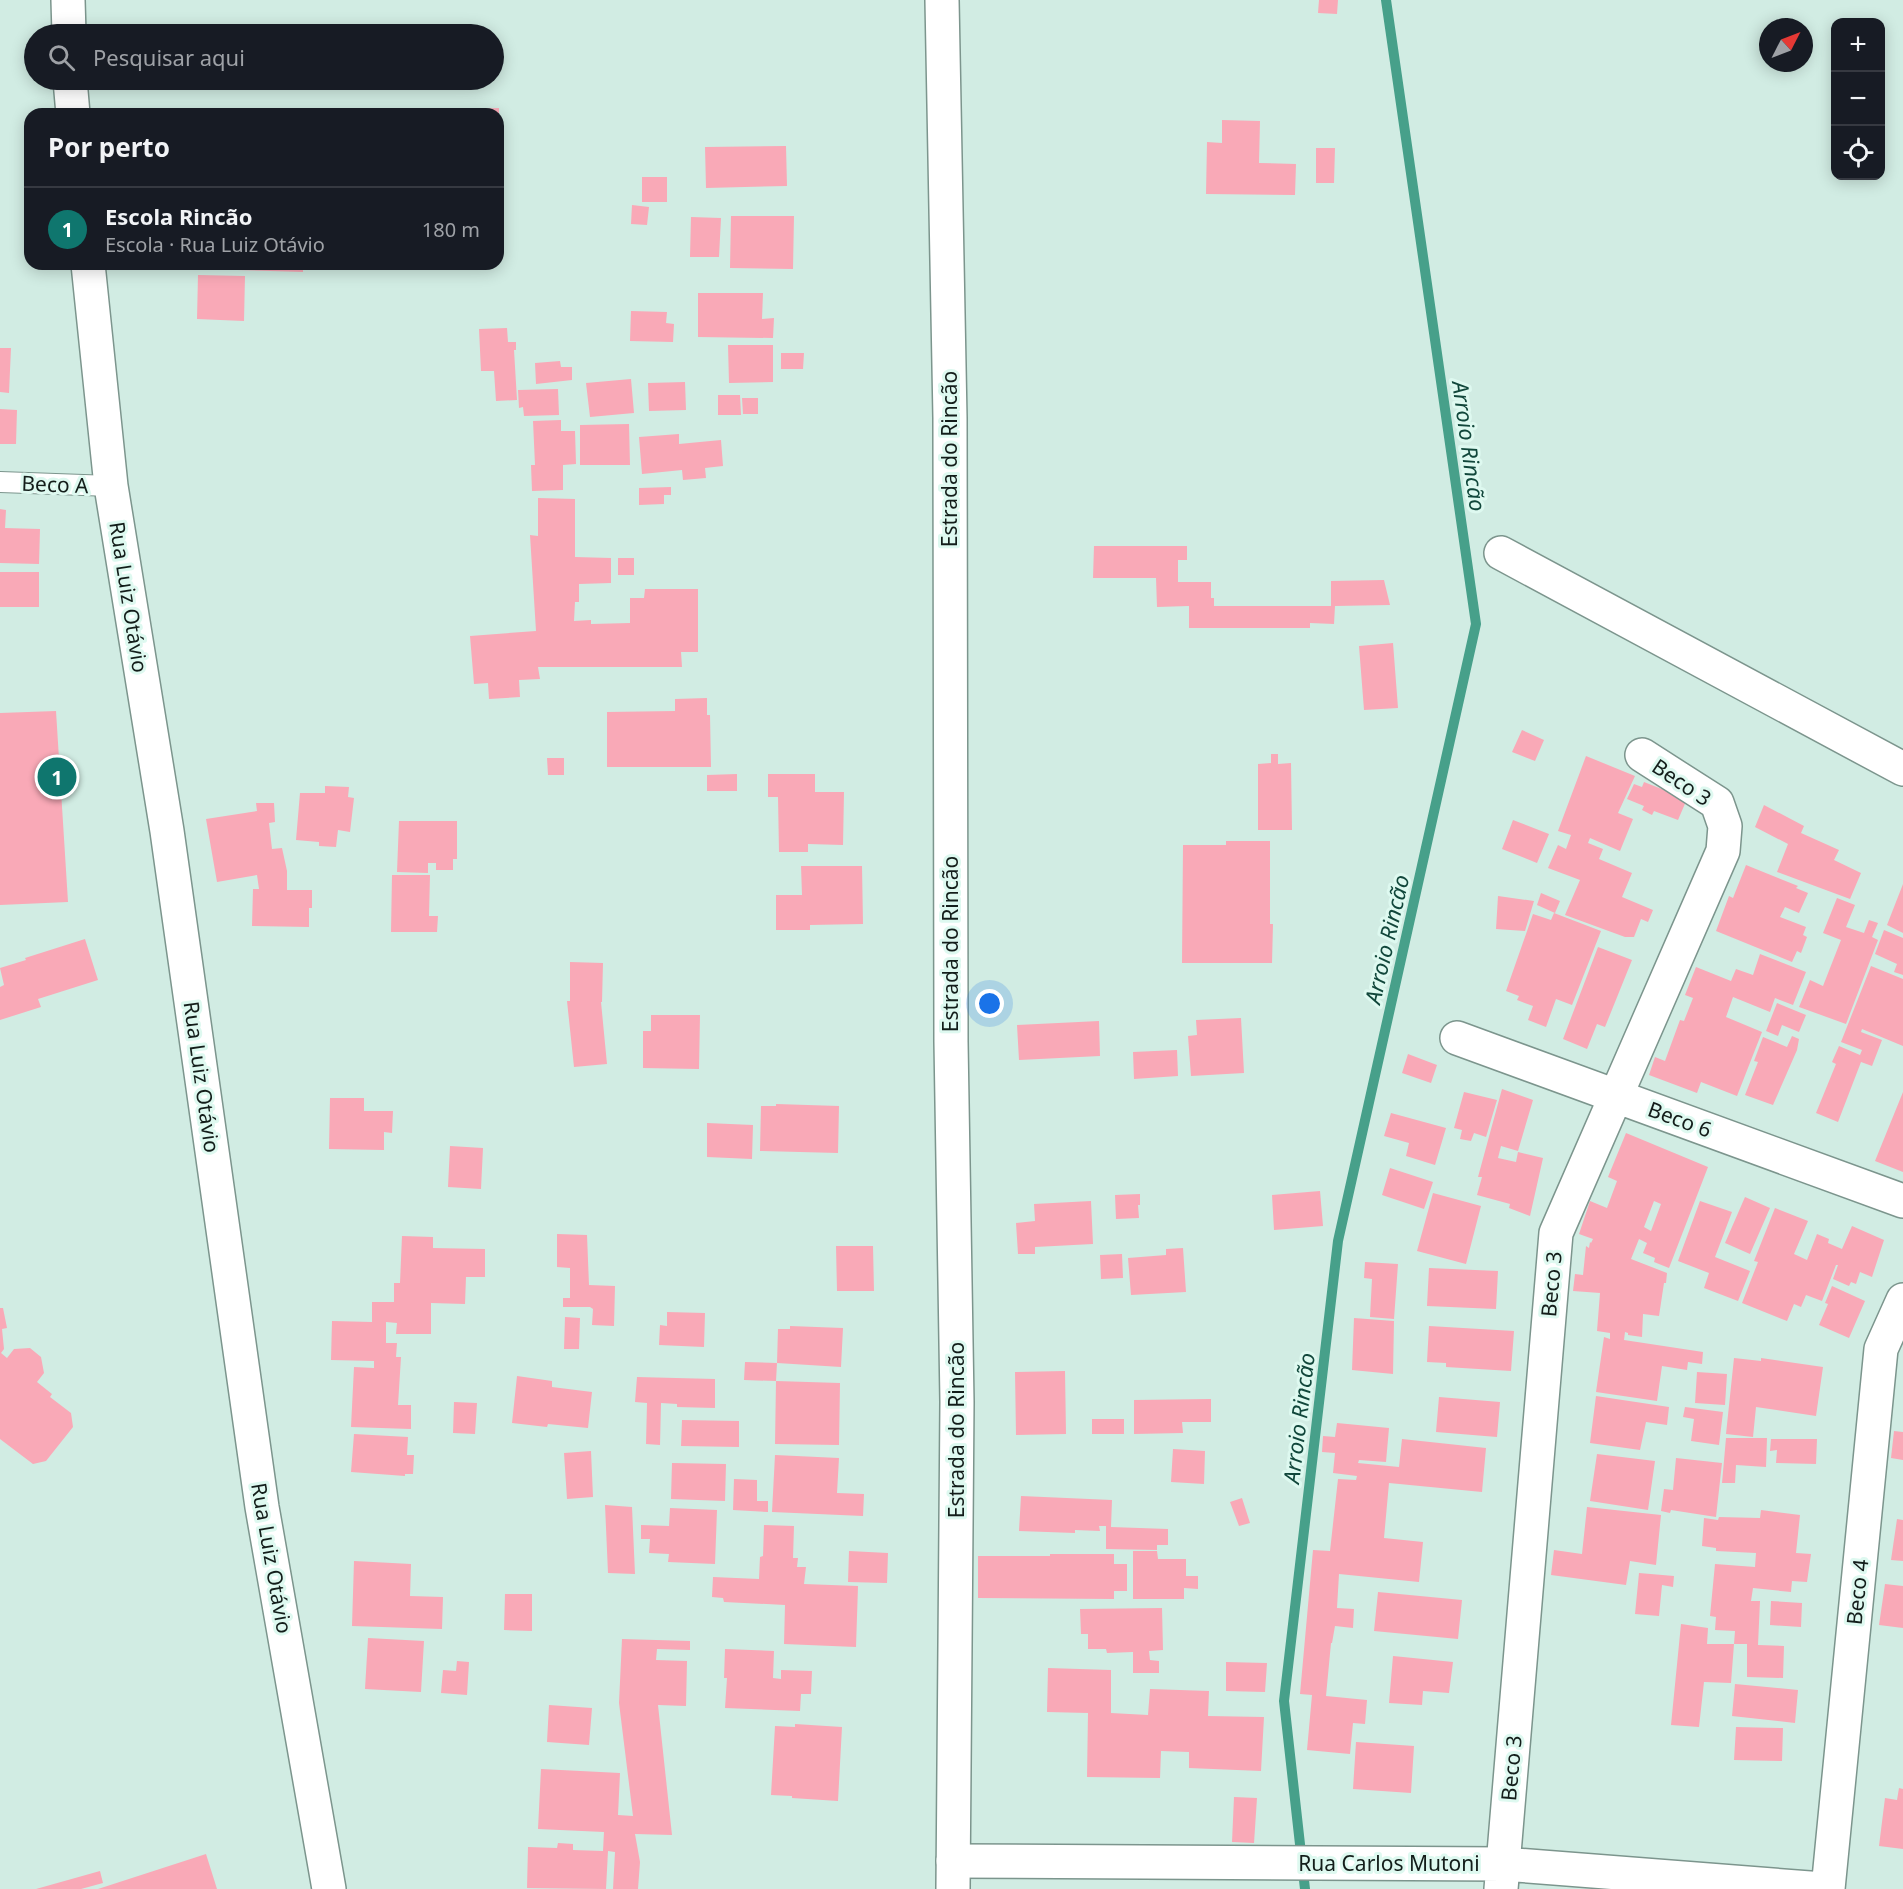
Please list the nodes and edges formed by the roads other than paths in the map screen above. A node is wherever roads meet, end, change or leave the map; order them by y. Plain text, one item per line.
1 (68, 0) edge
2 (942, 0) edge
3 (69, 24) edge
4 (71, 90) edge
5 (72, 108) edge
6 (89, 270) edge
7 (0, 482) edge
8 (111, 486) junction
9 (1501, 553) dead end
10 (1642, 755) dead end
11 (1903, 769) edge
12 (1457, 1038) dead end
13 (1615, 1095) junction
14 (1903, 1201) edge
15 (1903, 1300) edge
16 (953, 1875) edge
17 (1502, 1876) edge
18 (329, 1889) edge
19 (1823, 1889) edge
20 (1828, 1889) edge

1 - 3 street
2 - 16 street, Estrada do Rincão
4 - 5 street
6 - 8 street, Rua Luiz Otávio
7 - 8 lane, Beco A
8 - 18 street, Rua Luiz Otávio
9 - 11 street
10 - 13 street, Beco 3
12 - 13 street, Beco 6
13 - 14 street, Beco 6
13 - 17 street, Beco 3
15 - 20 street, Beco 4
16 - 17 street, Rua Carlos Mutoni
17 - 19 street, Rua Carlos Mutoni

